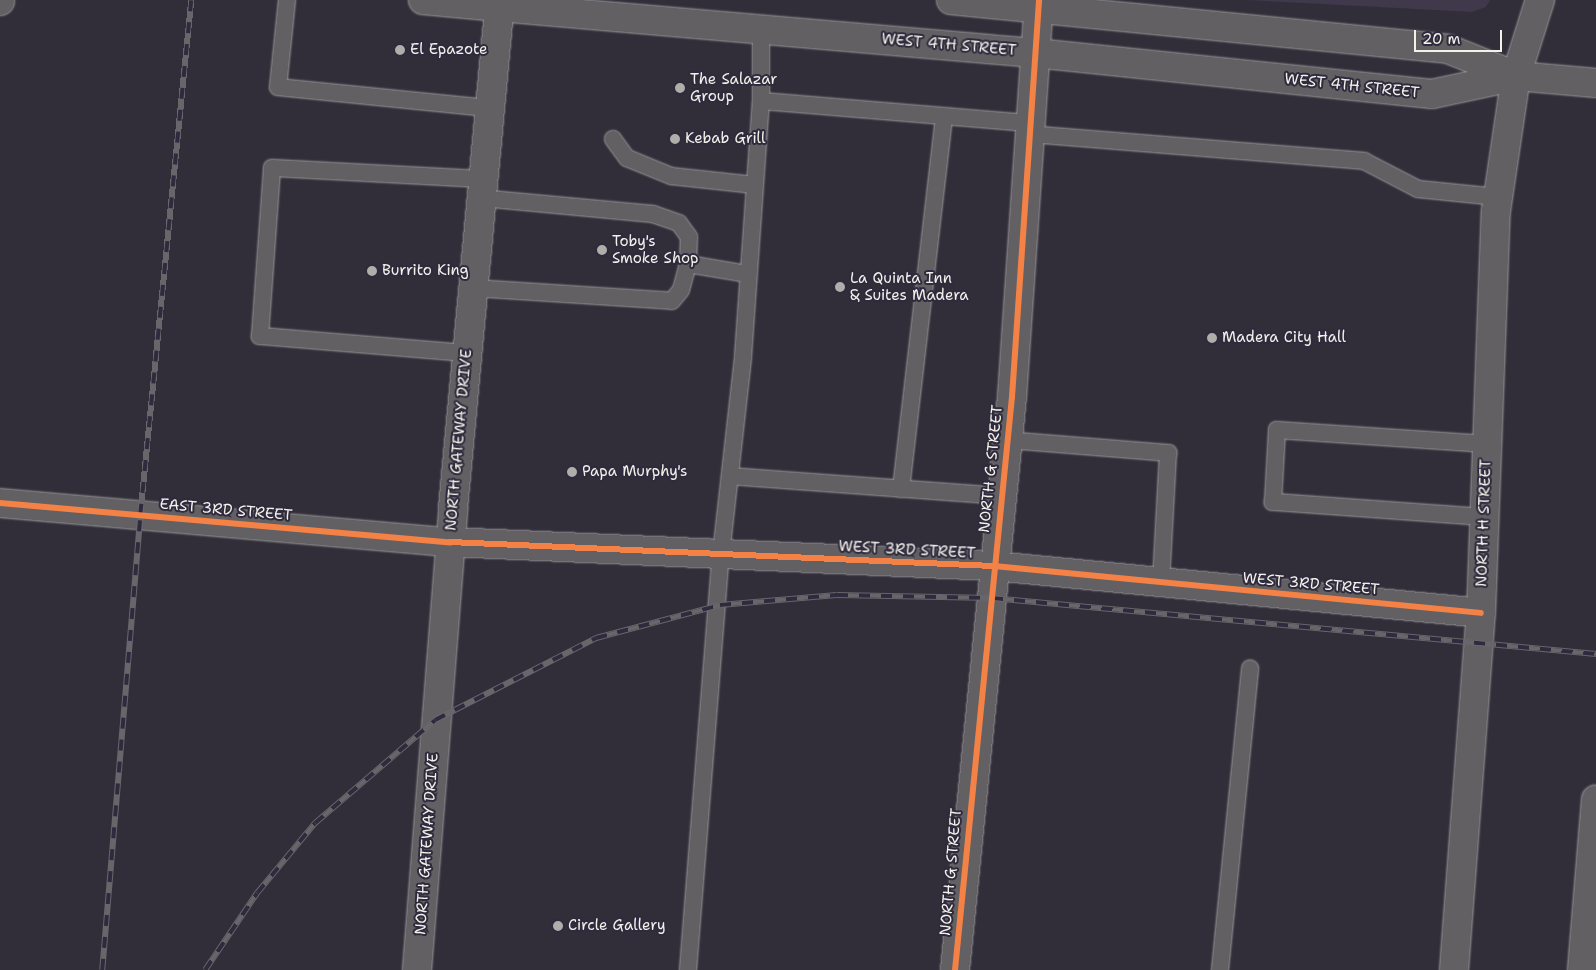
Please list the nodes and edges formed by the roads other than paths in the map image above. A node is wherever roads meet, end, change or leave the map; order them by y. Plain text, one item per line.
1 (287, 0) edge
2 (423, 0) edge
3 (951, 0) edge
4 (1540, 0) edge
5 (500, 4) edge
6 (1038, 5) edge
7 (761, 28) junction
8 (1035, 53) junction
9 (1516, 76) junction
10 (1596, 83) edge
11 (761, 101) junction
12 (490, 108) junction
13 (944, 116) junction
14 (1029, 128) junction
15 (613, 139) dead end
16 (754, 184) junction
17 (483, 188) junction
18 (1498, 197) junction
19 (688, 264) junction
20 (748, 274) junction
21 (473, 288) junction
22 (467, 353) junction
23 (1007, 440) junction
24 (1487, 444) junction
25 (730, 476) junction
26 (901, 489) junction
27 (1001, 496) junction
28 (0, 503) edge
29 (1483, 517) junction
30 (450, 542) junction
31 (721, 554) junction
32 (994, 566) junction
33 (1161, 582) junction
34 (1481, 613) junction
35 (1250, 668) dead end
36 (1596, 800) edge
37 (417, 970) edge
38 (688, 970) edge
39 (955, 970) edge
40 (1220, 970) edge
41 (1454, 970) edge
42 (1582, 970) edge

1 - 12 lane
2 - 5 main road, WEST 4TH STREET
3 - 6 main road, WEST 4TH STREET
4 - 9 main road, NORTH H STREET
5 - 7 main road, WEST 4TH STREET
5 - 12 main road, NORTH GATEWAY DRIVE
6 - 8 main road, NORTH G STREET
6 - 9 main road, WEST 4TH STREET
7 - 8 main road, WEST 4TH STREET
7 - 11 lane
8 - 9 main road, WEST 4TH STREET
8 - 14 main road, NORTH G STREET
9 - 10 main road, WEST 4TH STREET
9 - 18 main road, NORTH H STREET
11 - 13 lane
11 - 16 lane
12 - 17 main road, NORTH GATEWAY DRIVE
13 - 14 lane
13 - 26 lane
14 - 18 lane
14 - 23 main road, NORTH G STREET
15 - 16 lane
16 - 20 lane
17 - 19 lane
17 - 21 main road, NORTH GATEWAY DRIVE
17 - 22 lane
18 - 24 main road, NORTH H STREET
19 - 20 lane
19 - 21 lane
20 - 25 lane
21 - 22 main road, NORTH GATEWAY DRIVE
22 - 30 main road, NORTH GATEWAY DRIVE
23 - 27 main road, NORTH G STREET
23 - 33 lane
24 - 29 main road, NORTH H STREET
24 - 29 lane
25 - 26 lane
25 - 31 lane
26 - 27 lane
27 - 32 main road, NORTH G STREET
28 - 30 main road, EAST 3RD STREET
29 - 34 main road, NORTH H STREET
30 - 31 main road, WEST 3RD STREET
30 - 37 main road, NORTH GATEWAY DRIVE
31 - 32 main road, WEST 3RD STREET
31 - 38 lane
32 - 33 main road, WEST 3RD STREET
32 - 39 main road, NORTH G STREET
33 - 34 main road, WEST 3RD STREET
34 - 41 main road, NORTH H STREET
35 - 40 lane
36 - 42 main road

